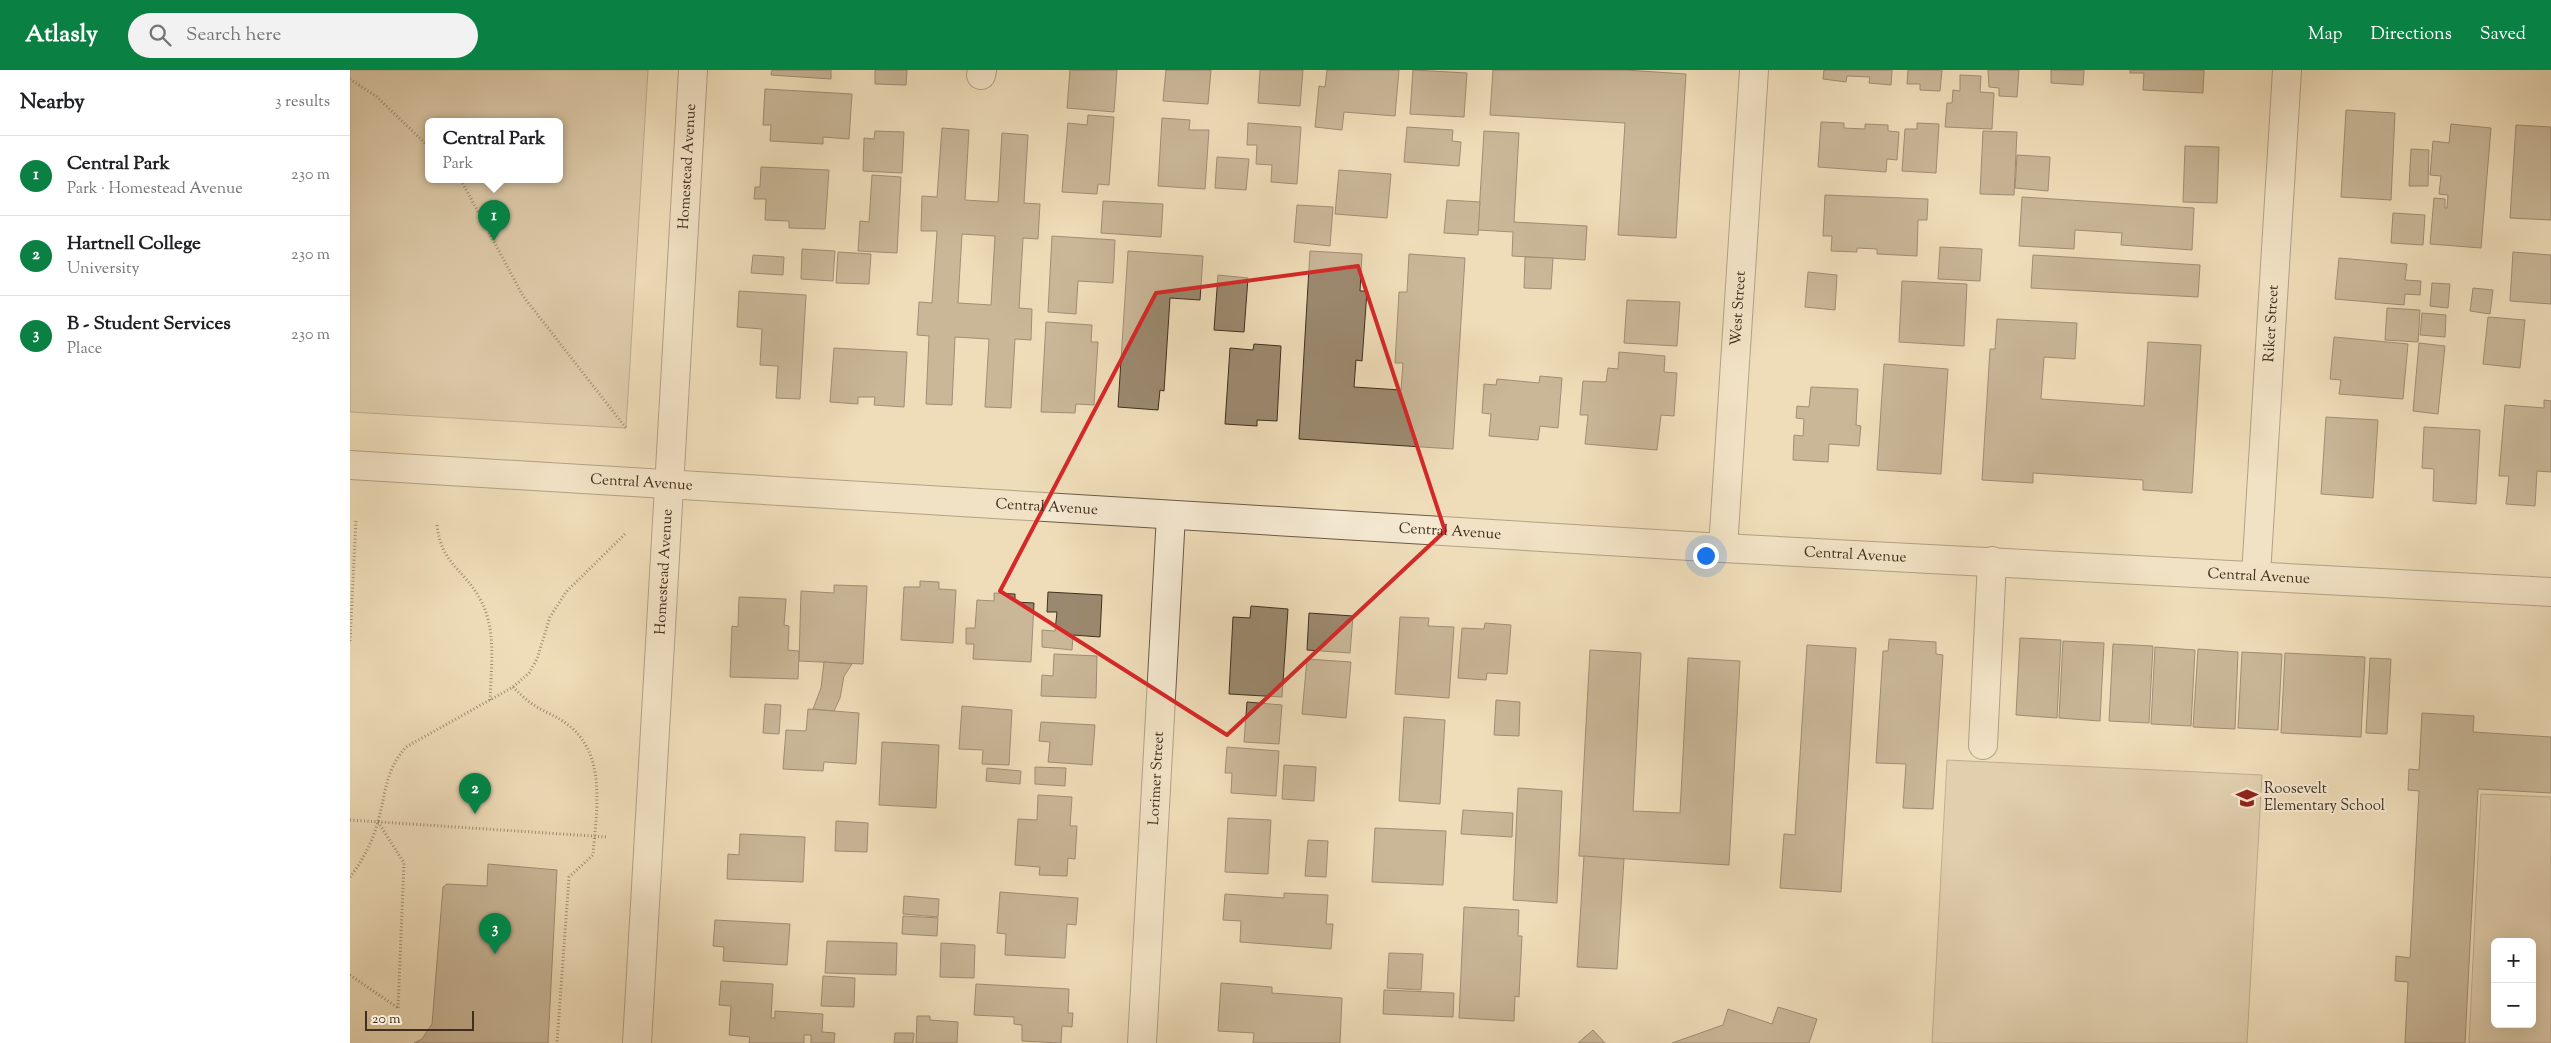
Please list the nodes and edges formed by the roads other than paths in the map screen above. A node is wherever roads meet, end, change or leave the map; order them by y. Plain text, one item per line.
1 (693, 70) edge
2 (1754, 70) edge
3 (2287, 70) edge
4 (350, 465) edge
5 (670, 484) junction
6 (1171, 515) junction
7 (1723, 548) junction
8 (1992, 561) junction
9 (2256, 575) junction
10 (2551, 592) edge
11 (1983, 745) dead end
12 (637, 1043) edge
13 (1142, 1043) edge

1 - 5 street, Homestead Avenue
2 - 7 street, West Street
3 - 9 street, Riker Street
4 - 5 street, Central Avenue
5 - 6 street, Central Avenue
5 - 12 street, Homestead Avenue
6 - 7 street, Central Avenue
6 - 13 street, Lorimer Street
7 - 8 street, Central Avenue
8 - 9 street, Central Avenue
8 - 11 street
9 - 10 street, Central Avenue

